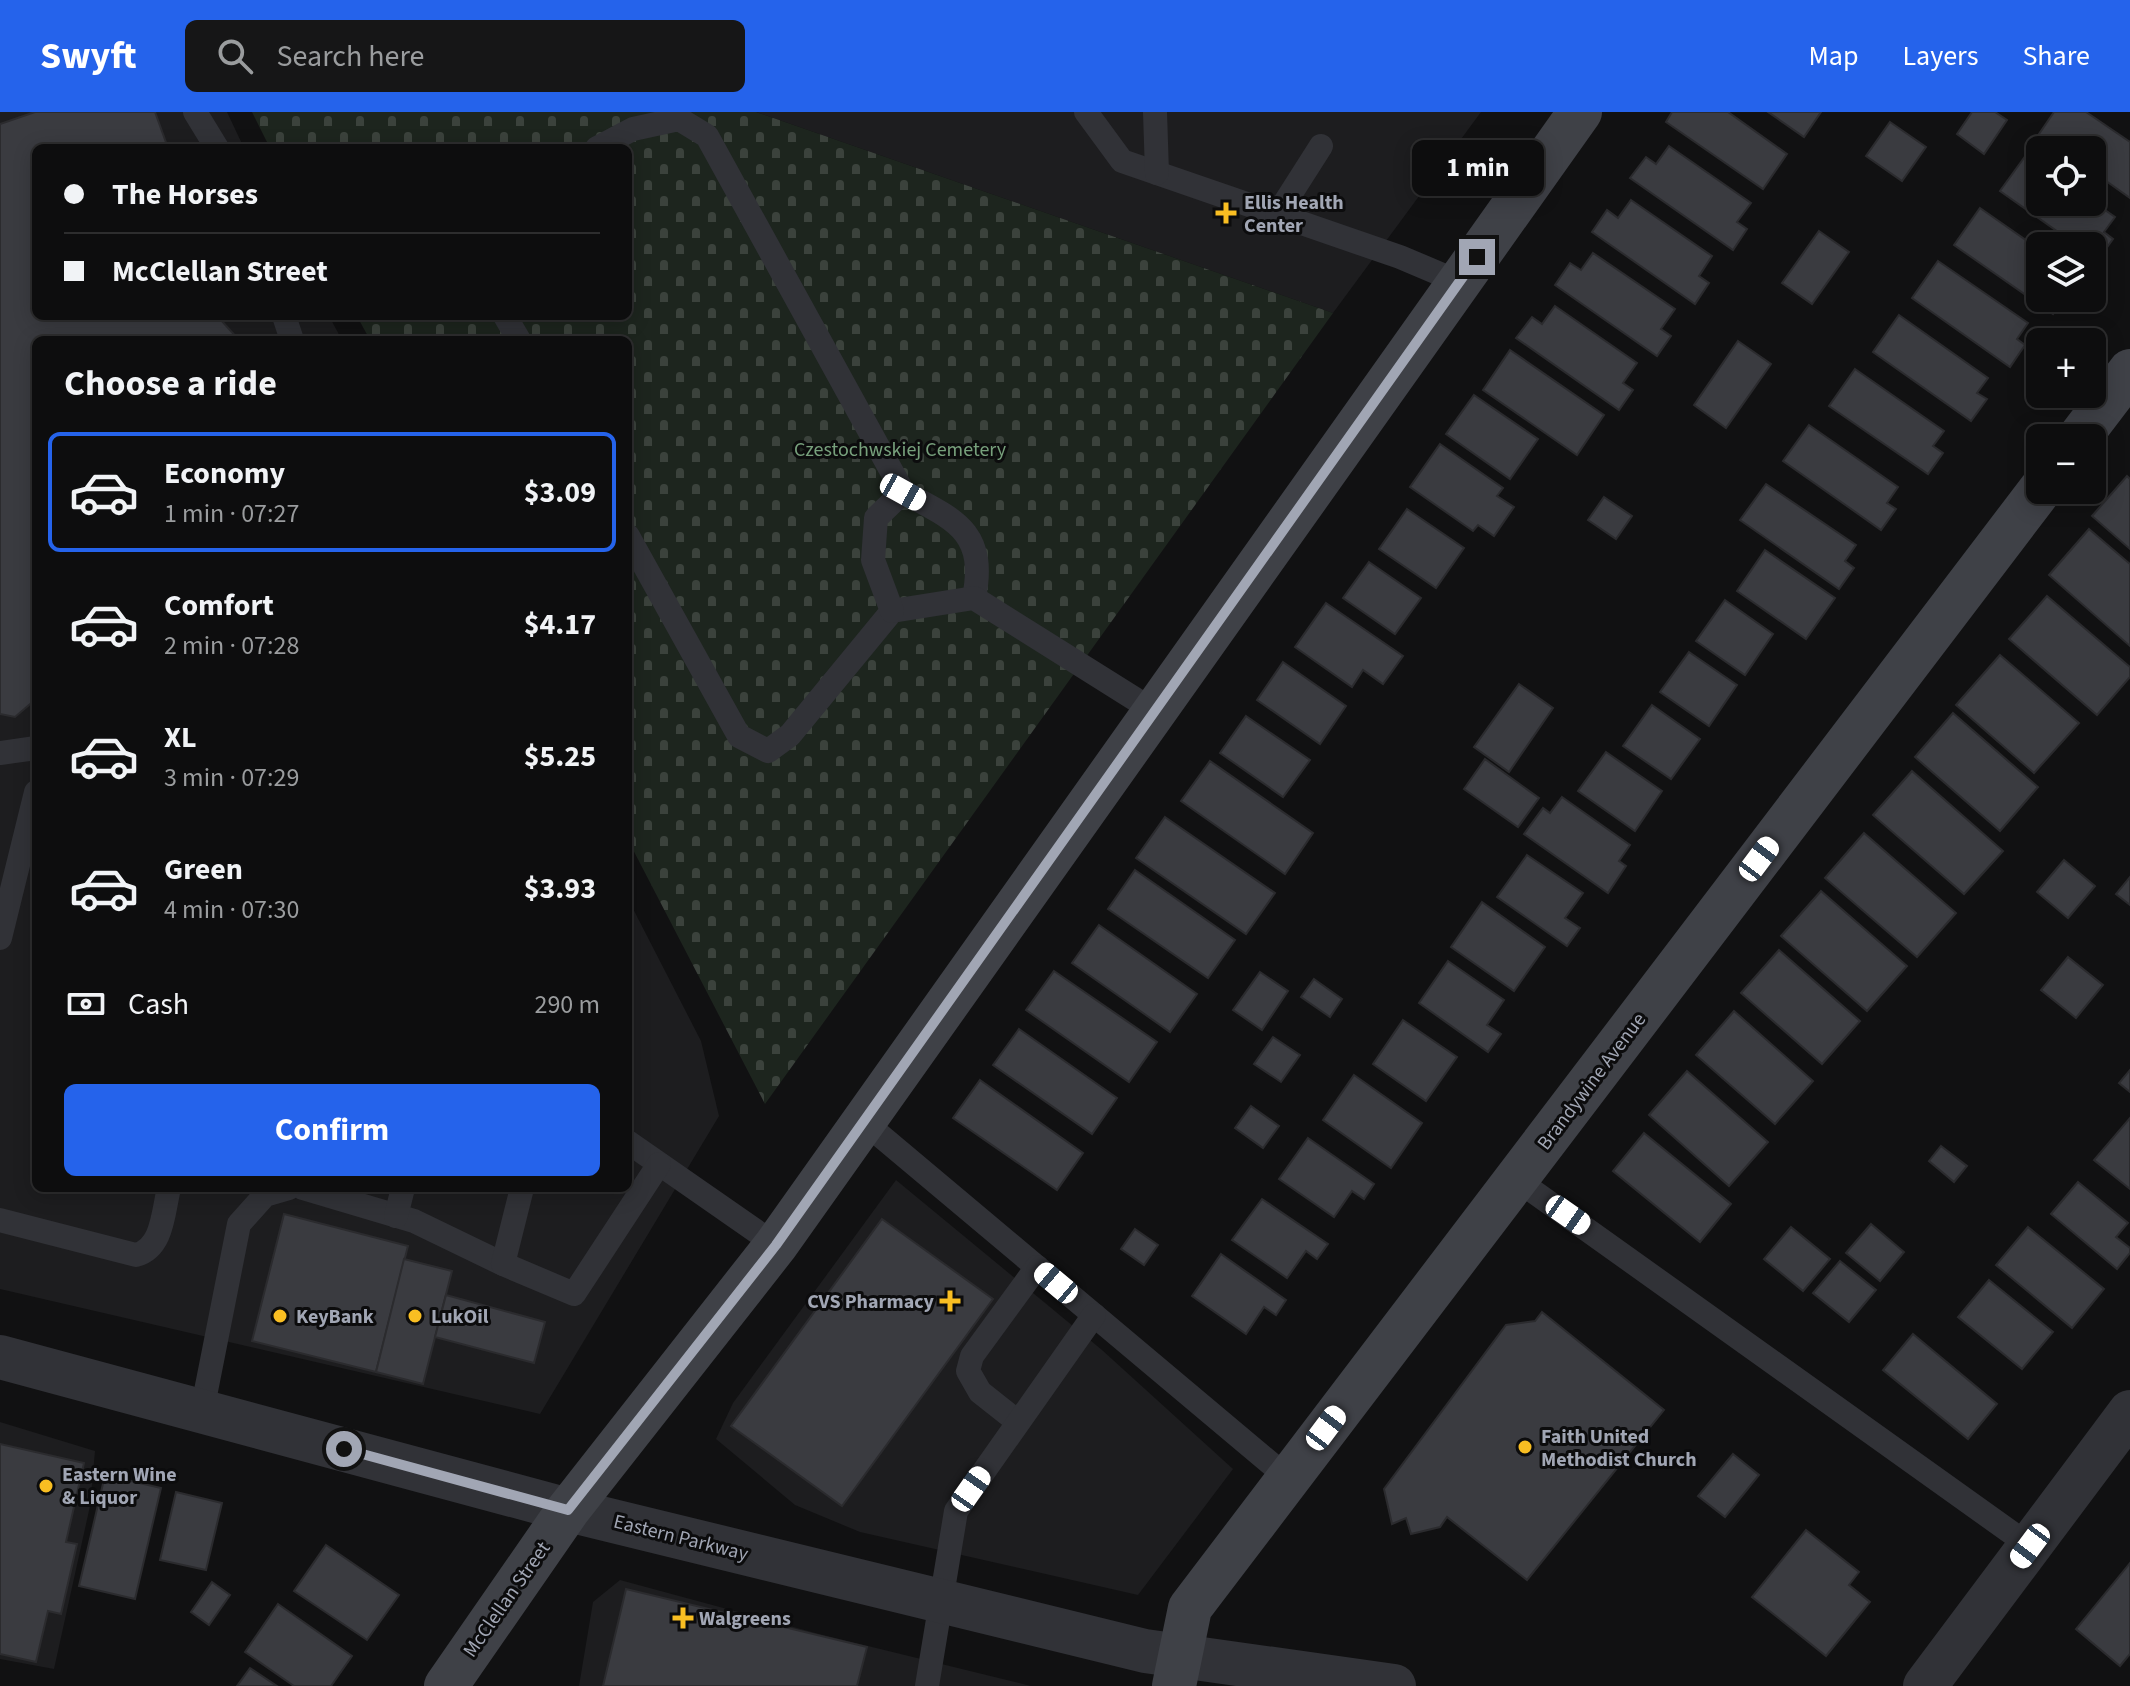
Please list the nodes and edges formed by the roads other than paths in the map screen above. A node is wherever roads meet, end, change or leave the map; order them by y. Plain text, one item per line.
1 (195, 112) edge
2 (1086, 112) edge
3 (1155, 112) edge
4 (1580, 112) edge
5 (215, 144) edge
6 (605, 144) edge
7 (1321, 146) dead end
8 (1157, 173) junction
9 (1277, 215) junction
10 (1459, 282) junction
11 (2130, 371) edge
12 (2090, 424) edge
13 (903, 492) junction
14 (2029, 504) edge
15 (632, 543) edge
16 (974, 598) junction
17 (892, 611) junction
18 (1154, 711) junction
19 (32, 749) edge
20 (0, 753) edge
21 (32, 808) edge
22 (0, 938) edge
23 (863, 1121) junction
24 (632, 1145) edge
25 (659, 1164) junction
26 (1516, 1179) junction
27 (168, 1192) edge
28 (275, 1192) edge
29 (316, 1192) edge
30 (402, 1192) edge
31 (521, 1192) edge
32 (396, 1216) junction
33 (0, 1220) edge
34 (776, 1245) junction
35 (503, 1264) junction
36 (1037, 1267) junction
37 (1094, 1315) junction
38 (0, 1357) edge
39 (202, 1411) junction
40 (2130, 1412) edge
41 (1018, 1422) junction
42 (1288, 1478) junction
43 (568, 1510) junction
44 (2030, 1546) junction
45 (944, 1602) junction
46 (1177, 1671) edge
47 (446, 1686) edge
48 (927, 1686) edge
49 (1394, 1686) edge
50 (1925, 1686) edge

1 - 5 lane
2 - 8 lane
3 - 8 lane
4 - 10 street, McClellan Street
6 - 13 lane
7 - 9 lane
8 - 9 lane
9 - 10 lane
10 - 18 street, McClellan Street
11 - 12 street
13 - 16 lane
13 - 17 lane
14 - 26 street, Brandywine Avenue
15 - 17 lane
16 - 17 lane
16 - 18 lane
18 - 23 street, McClellan Street
19 - 20 lane
21 - 22 lane
23 - 34 street, McClellan Street
23 - 36 lane
24 - 25 lane
25 - 34 lane
25 - 35 lane
26 - 42 street, Brandywine Avenue
26 - 44 lane
27 - 33 lane
28 - 39 lane
29 - 32 lane
30 - 32 lane
31 - 35 lane
32 - 35 lane
34 - 43 street, McClellan Street
36 - 37 lane
36 - 41 lane
37 - 41 lane
37 - 42 lane
38 - 39 street, Eastern Parkway
39 - 43 street, Eastern Parkway
40 - 44 street
41 - 45 lane
42 - 46 street, Brandywine Avenue
43 - 45 street, Eastern Parkway
43 - 47 street, McClellan Street
44 - 50 street
45 - 46 street, Eastern Parkway
45 - 48 lane
46 - 49 street, Eastern Parkway

